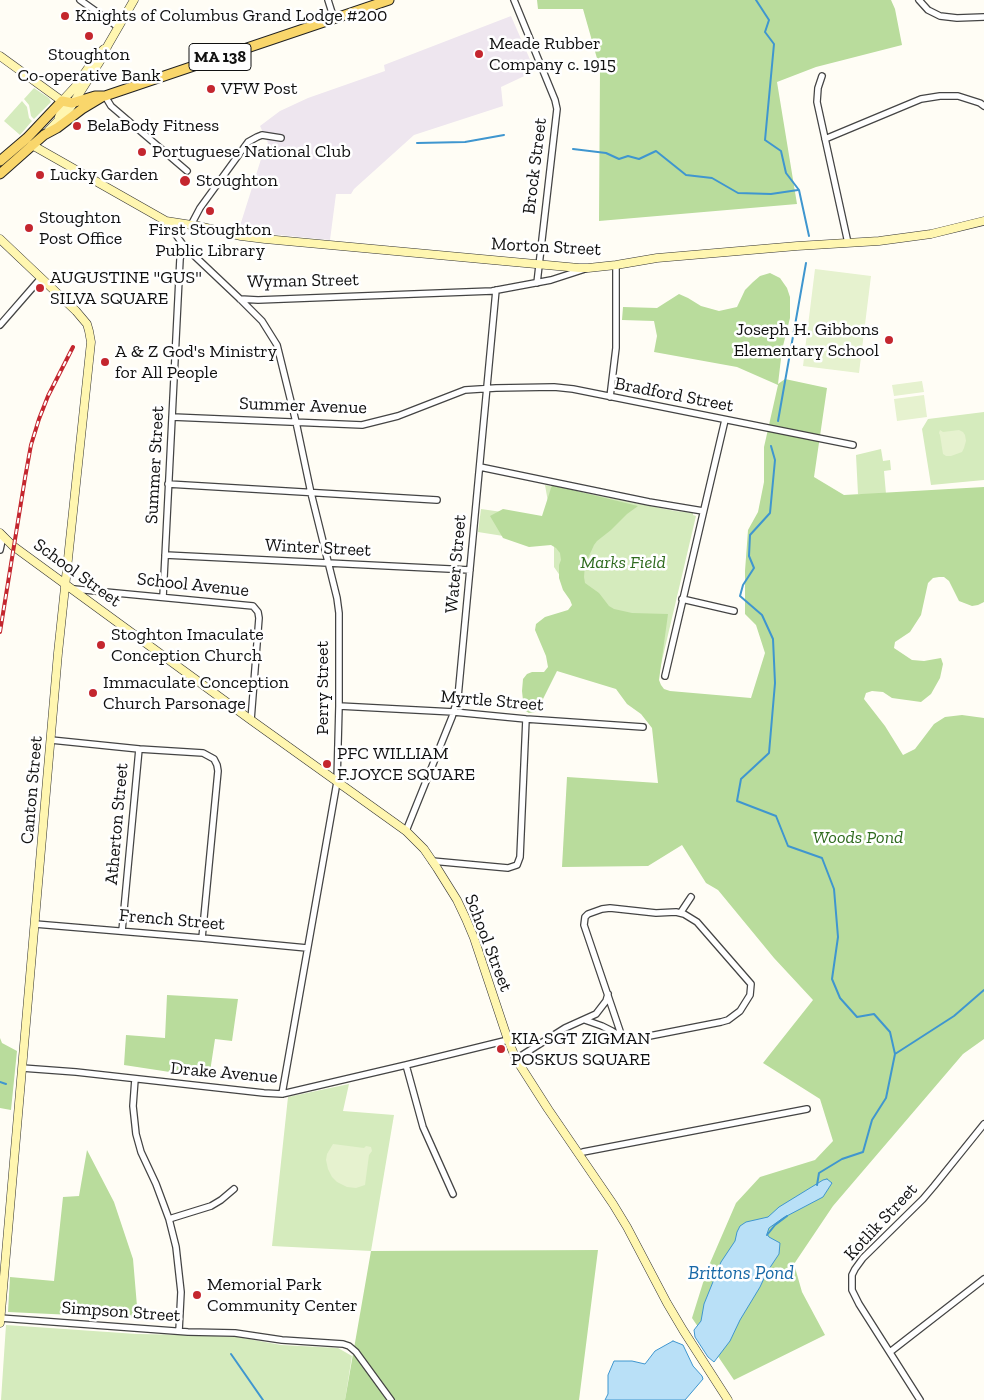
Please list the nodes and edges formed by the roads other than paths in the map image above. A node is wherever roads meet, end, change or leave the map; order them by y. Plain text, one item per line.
1 (80, 0) edge
2 (134, 0) edge
3 (328, 0) edge
4 (389, 0) edge
5 (514, 0) edge
6 (919, 0) edge
7 (984, 17) edge
8 (334, 19) junction
9 (118, 27) junction
10 (108, 45) junction
11 (0, 56) edge
12 (822, 76) dead end
13 (105, 96) junction
14 (67, 102) junction
15 (984, 106) edge
16 (44, 135) junction
17 (281, 138) dead end
18 (825, 139) junction
19 (32, 145) junction
20 (4, 158) edge
21 (186, 171) dead end
22 (0, 174) edge
23 (166, 221) junction
24 (984, 221) edge
25 (191, 225) junction
26 (0, 239) edge
27 (848, 243) junction
28 (184, 246) junction
29 (539, 264) junction
30 (616, 265) junction
31 (588, 268) junction
32 (41, 278) junction
33 (537, 283) junction
34 (496, 290) junction
35 (240, 299) junction
36 (0, 325) edge
37 (487, 388) junction
38 (610, 397) junction
39 (172, 417) junction
40 (725, 420) junction
41 (296, 422) junction
42 (853, 445) dead end
43 (480, 467) junction
44 (168, 484) junction
45 (311, 493) junction
46 (437, 500) dead end
47 (703, 511) junction
48 (1, 534) edge
49 (0, 550) edge
50 (165, 554) junction
51 (328, 563) junction
52 (470, 570) junction
53 (65, 584) junction
54 (74, 589) junction
55 (163, 597) junction
56 (682, 599) junction
57 (734, 611) dead end
58 (665, 676) dead end
59 (339, 706) junction
60 (454, 712) junction
61 (526, 719) junction
62 (250, 720) junction
63 (643, 728) dead end
64 (51, 740) junction
65 (139, 748) junction
66 (337, 782) junction
67 (406, 831) junction
68 (432, 861) junction
69 (691, 897) dead end
70 (681, 912) junction
71 (35, 924) junction
72 (122, 931) junction
73 (202, 938) junction
74 (307, 948) junction
75 (608, 994) junction
76 (585, 1020) junction
77 (622, 1037) junction
78 (508, 1040) junction
79 (516, 1059) junction
80 (406, 1066) junction
81 (22, 1068) junction
82 (135, 1079) junction
83 (282, 1094) junction
84 (807, 1109) dead end
85 (984, 1124) edge
86 (579, 1154) junction
87 (234, 1188) dead end
88 (453, 1194) dead end
89 (169, 1220) junction
90 (984, 1279) edge
91 (0, 1318) edge
92 (0, 1323) edge
93 (179, 1331) junction
94 (890, 1352) junction
95 (391, 1400) edge
96 (728, 1400) edge
97 (920, 1400) edge

1 - 9 street
2 - 9 street
3 - 8 street
4 - 8 main road, MA 138
5 - 29 street, Brock Street
6 - 7 street
8 - 13 main road, MA 138
9 - 10 street
10 - 14 street
10 - 14 street, MA 138
11 - 14 street
12 - 18 street
13 - 14 main road, MA 138
13 - 16 main road, MA 138
13 - 21 street
14 - 16 street, MA 138
14 - 20 main road, MA 138
15 - 18 street
16 - 19 main road, MA 138
17 - 25 street
18 - 27 street
19 - 20 main road, MA 138
19 - 23 street, Wyman Street
20 - 22 main road, MA 138
23 - 25 street, Morton Street
23 - 28 street, Wyman Street
24 - 27 street, Morton Street
25 - 29 street, Morton Street
26 - 32 street, Canton Street
27 - 30 street, Morton Street
28 - 35 street, Wyman Street
28 - 39 street, Summer Street
29 - 31 street, Morton Street
29 - 33 street, Brock Street
30 - 31 street, Morton Street
30 - 38 street
31 - 33 street, Wyman Street
32 - 36 street
32 - 53 street, Canton Street
33 - 34 street, Wyman Street
34 - 35 street, Wyman Street
34 - 37 street, Water Street
35 - 41 street, Perry Street
37 - 38 street, Bradford Street
37 - 41 street, Summer Avenue
37 - 43 street, Water Street
38 - 40 street, Bradford Street
39 - 41 street, Summer Avenue
39 - 44 street, Summer Street
40 - 42 street, Bradford Street
40 - 47 street
41 - 45 street, Perry Street
43 - 47 street
43 - 52 street, Water Street
44 - 45 street
44 - 50 street, Summer Street
45 - 46 street
45 - 51 street, Perry Street
47 - 56 street
48 - 49 street
48 - 53 street, School Street
50 - 51 street, Winter Street
50 - 55 street, Summer Street
51 - 52 street, Winter Street
51 - 59 street, Perry Street
52 - 60 street, Water Street
53 - 54 street, School Street
53 - 64 street, Canton Street
54 - 55 street, School Avenue
54 - 62 street, School Street
55 - 62 street, School Avenue
56 - 57 street
56 - 58 street
59 - 60 street, Myrtle Street
59 - 66 street, Perry Street
60 - 61 street, Myrtle Street
60 - 67 street, Water Street
61 - 63 street, Myrtle Street
61 - 68 street
62 - 66 street, School Street
64 - 65 street, Atherton Street
64 - 71 street, Canton Street
65 - 72 street, Atherton Street
65 - 73 street
66 - 67 street, School Street
66 - 74 street, Perry Street
67 - 68 street, School Street
68 - 78 street, School Street
69 - 70 street
70 - 75 street
70 - 77 street
71 - 72 street, French Street
71 - 81 street, Canton Street
72 - 73 street, French Street
73 - 74 street, French Street
74 - 83 street, Perry Street
75 - 76 street
75 - 77 street
76 - 77 street
76 - 79 street
78 - 79 street, School Street
78 - 80 street, Drake Avenue
79 - 86 street, School Street
80 - 83 street, Drake Avenue
80 - 88 street
81 - 82 street, Drake Avenue
81 - 91 street, Canton Street
82 - 83 street, Drake Avenue
82 - 89 street
84 - 86 street
85 - 94 street, Kotlik Street
86 - 96 street, School Street
87 - 89 street
89 - 93 street
90 - 94 street
91 - 92 street, Canton Street
91 - 93 street, Simpson Street
93 - 95 street, Simpson Street
94 - 97 street, Kotlik Street

